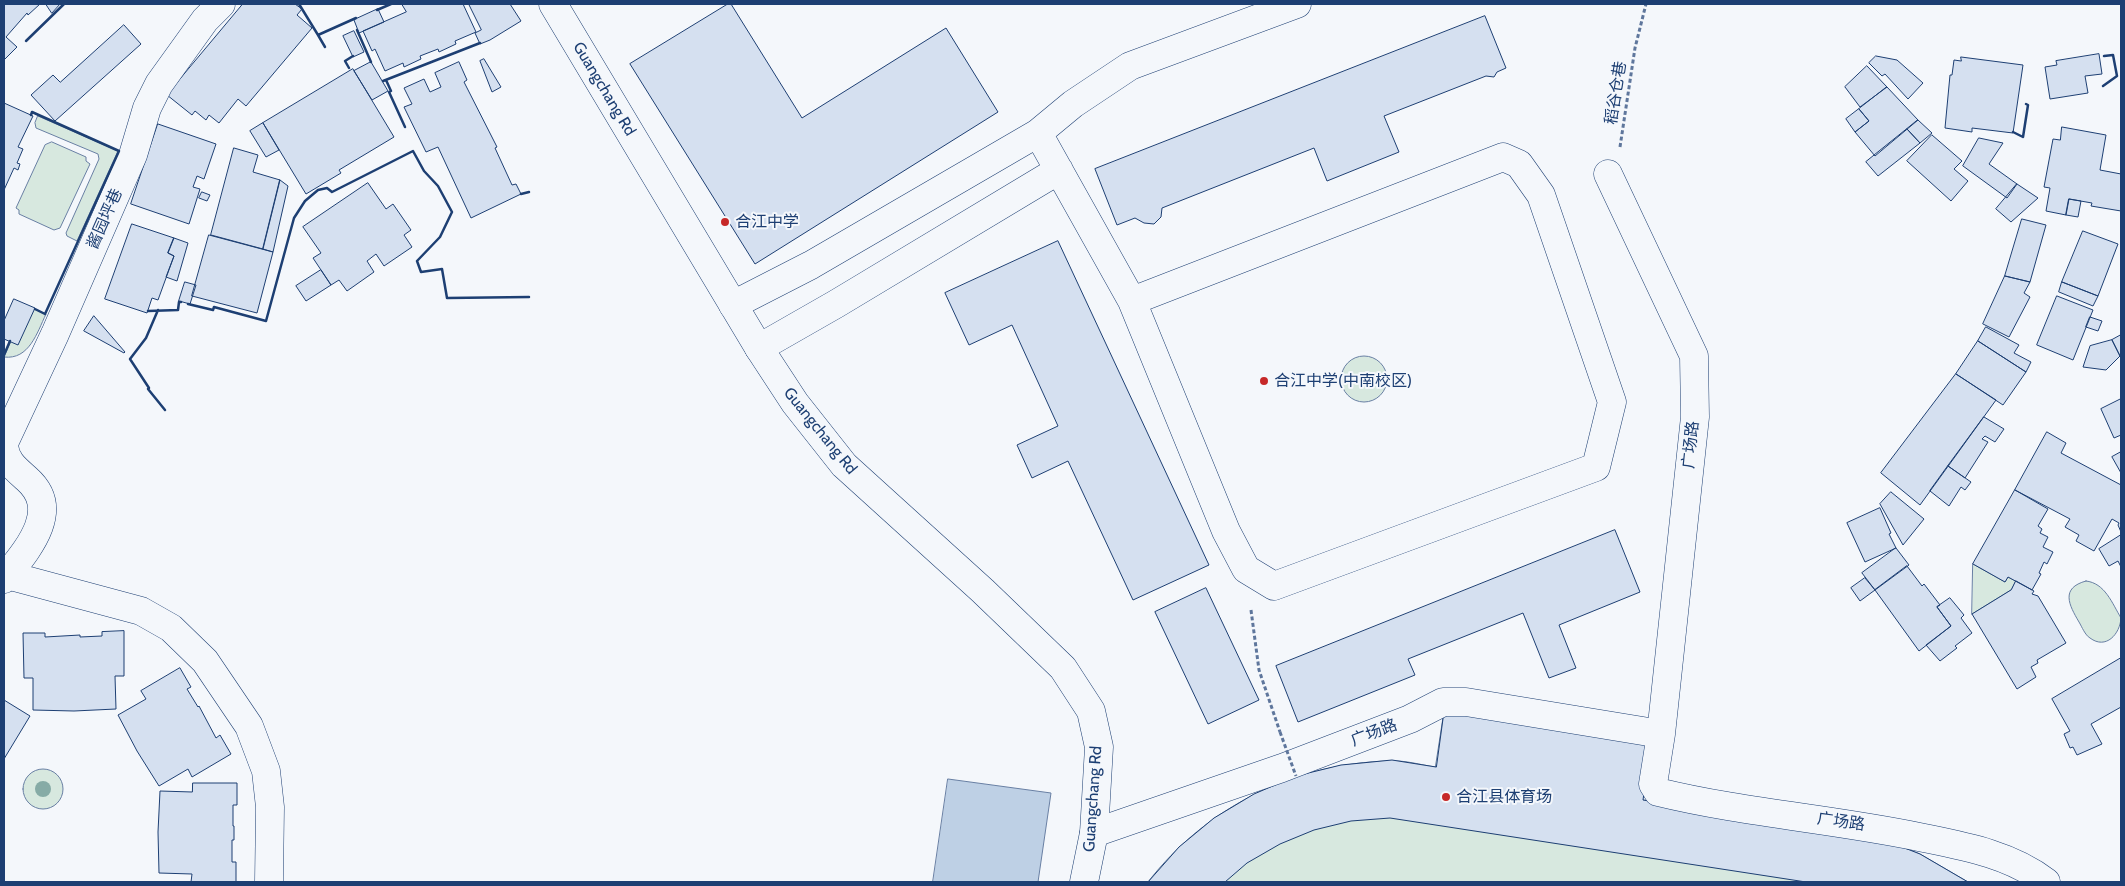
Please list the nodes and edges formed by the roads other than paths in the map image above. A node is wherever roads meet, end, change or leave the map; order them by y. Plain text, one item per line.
1 (220, 4) edge
2 (555, 4) edge
3 (1297, 4) edge
4 (1038, 133) junction
5 (1059, 170) junction
6 (1611, 181) road end
7 (1132, 301) junction
8 (733, 305) junction
9 (759, 348) junction
10 (4, 445) edge
11 (5, 577) edge
12 (1661, 734) junction
13 (1094, 833) junction
14 (269, 882) edge
15 (1084, 882) edge
16 (2046, 882) edge

1 - 10 street, 酱园坪巷
2 - 8 street, Guangchang Rd
3 - 4 street
4 - 5 street
4 - 8 street
5 - 7 street
5 - 9 street
6 - 12 street, 广场路
7 - 7 street
8 - 9 street, Guangchang Rd
9 - 13 street, Guangchang Rd
10 - 11 street
11 - 14 street
12 - 13 street, 广场路
12 - 16 street, 广场路
13 - 15 street, Guangchang Rd

